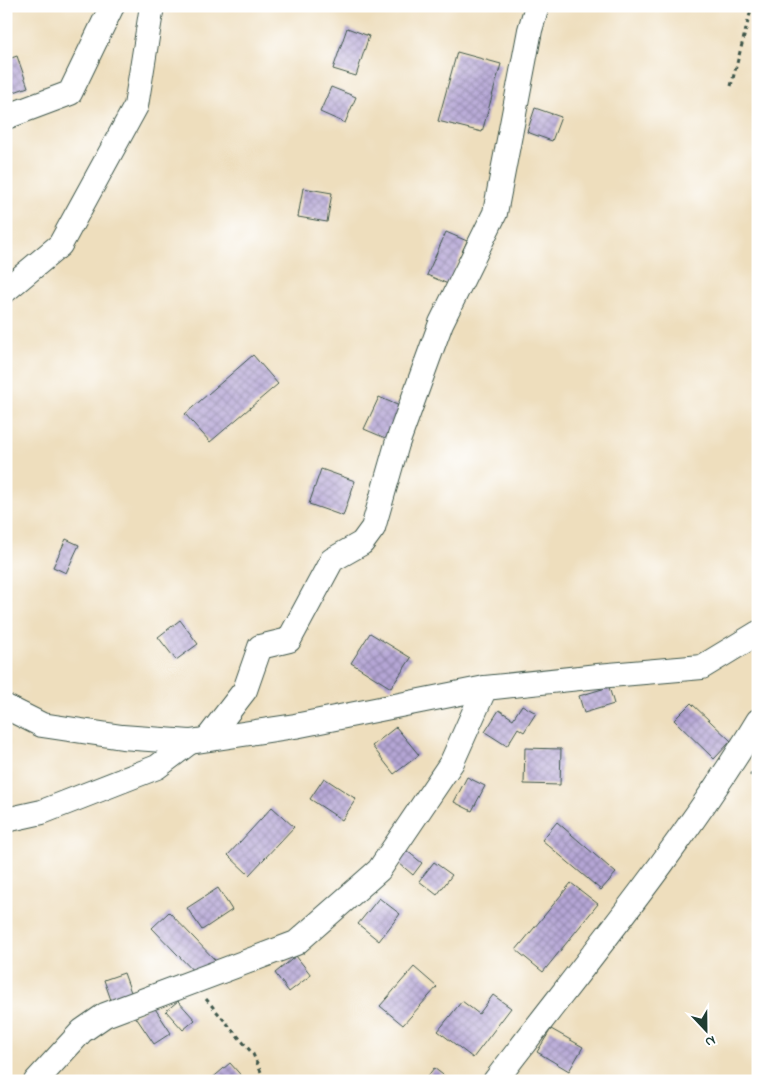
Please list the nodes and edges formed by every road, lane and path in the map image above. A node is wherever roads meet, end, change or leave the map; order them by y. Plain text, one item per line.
1 (112, 6) edge
2 (152, 6) edge
3 (538, 6) edge
4 (752, 6) edge
5 (731, 86) dead end
6 (6, 117) edge
7 (6, 290) edge
8 (758, 633) edge
9 (484, 688) junction
10 (6, 707) edge
11 (758, 721) edge
12 (199, 740) junction
13 (6, 820) edge
14 (192, 983) junction
15 (36, 1081) edge
16 (265, 1081) edge
17 (495, 1081) edge

1 - 6 street
2 - 7 street
3 - 12 street
4 - 5 path
8 - 9 street
9 - 12 street
9 - 14 street
10 - 12 street
11 - 17 street
12 - 13 street
14 - 15 street
14 - 16 path

